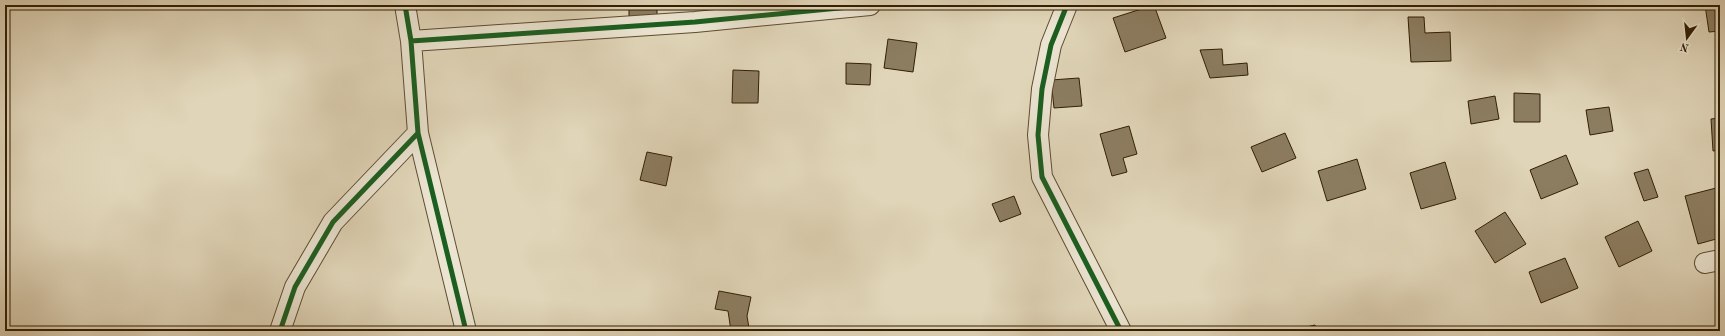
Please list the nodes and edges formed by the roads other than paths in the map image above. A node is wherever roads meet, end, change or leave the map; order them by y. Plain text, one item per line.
1 (405, 5) edge
2 (870, 5) edge
3 (1068, 5) edge
4 (411, 41) junction
5 (418, 133) junction
6 (280, 331) edge
7 (466, 331) edge
8 (1121, 331) edge

1 - 4 street
2 - 4 street
3 - 8 street
4 - 5 street
5 - 6 street
5 - 7 street

